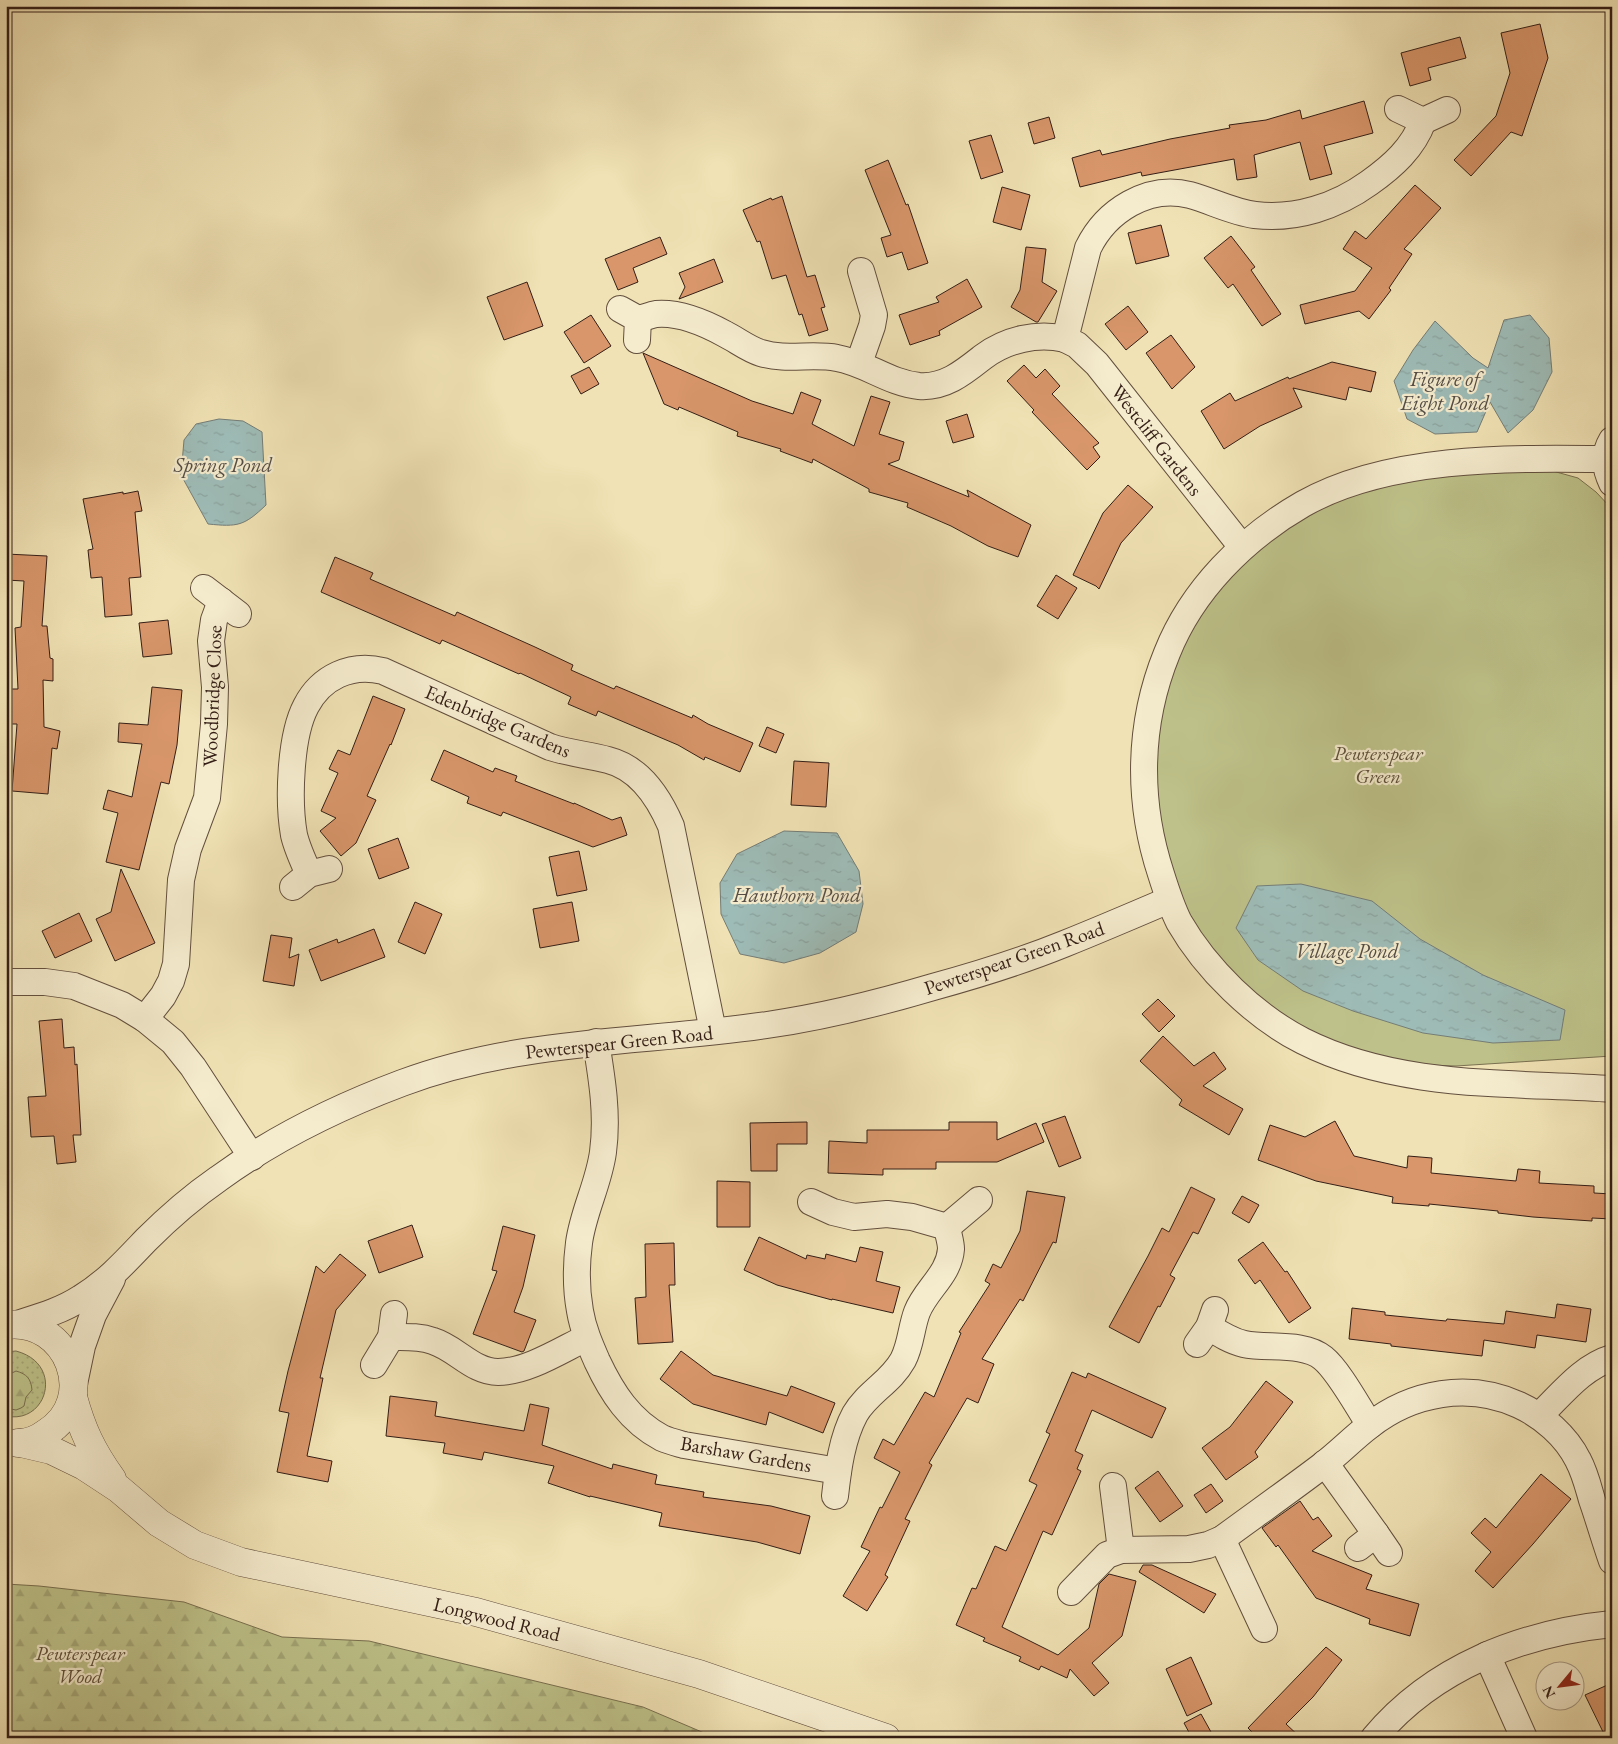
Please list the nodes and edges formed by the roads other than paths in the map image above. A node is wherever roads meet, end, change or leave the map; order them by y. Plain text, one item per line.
1 (1398, 110) dead end
2 (1446, 110) dead end
3 (1423, 121) junction
4 (861, 271) dead end
5 (632, 323) dead end
6 (1066, 339) junction
7 (858, 363) junction
8 (1610, 460) edge
9 (1242, 548) junction
10 (221, 601) dead end
11 (310, 877) dead end
12 (1169, 900) junction
13 (6, 982) edge
14 (145, 1019) junction
15 (713, 1031) junction
16 (596, 1042) junction
17 (1612, 1089) edge
18 (252, 1156) junction
19 (809, 1200) dead end
20 (979, 1200) dead end
21 (947, 1226) junction
22 (114, 1274) junction
23 (10, 1324) edge
24 (1207, 1327) dead end
25 (586, 1338) junction
26 (1612, 1358) edge
27 (374, 1365) dead end
28 (73, 1391) junction
29 (1540, 1416) junction
30 (1370, 1425) junction
31 (10, 1443) edge
32 (1325, 1463) junction
33 (1113, 1486) dead end
34 (119, 1489) junction
35 (1222, 1539) junction
36 (1374, 1545) dead end
37 (1121, 1550) junction
38 (1612, 1561) edge
39 (1071, 1592) dead end
40 (1612, 1624) edge
41 (1264, 1629) dead end
42 (1487, 1655) junction
43 (886, 1738) edge
44 (1374, 1738) edge
45 (1524, 1738) edge

1 - 3 street
2 - 3 street
3 - 6 street
4 - 7 street
5 - 7 street, Westcliff Gardens
6 - 7 street, Westcliff Gardens
6 - 9 street, Westcliff Gardens
8 - 9 street
9 - 12 street
10 - 14 street, Woodbridge Close
11 - 15 street, Edenbridge Gardens
12 - 15 street, Pewterspear Green Road
12 - 17 street
13 - 14 street
14 - 18 street
15 - 16 street, Pewterspear Green Road
16 - 18 street, Pewterspear Green Road
16 - 25 street, Barshaw Gardens
18 - 22 street, Pewterspear Green Road
19 - 21 street
20 - 21 street
21 - 25 street, Barshaw Gardens
22 - 23 street, Pewterspear Green Road
22 - 28 street, Pewterspear Green Road
23 - 28 street, Longwood Road
24 - 30 street
25 - 27 street
26 - 29 street
28 - 31 street
28 - 34 street, Longwood Road
29 - 30 street
29 - 38 street
30 - 32 street
31 - 34 street, Longwood Road
32 - 35 street
32 - 36 street
33 - 37 street
34 - 43 street, Longwood Road
35 - 37 street
35 - 41 street
37 - 39 street
40 - 42 street
42 - 44 street
42 - 45 street

